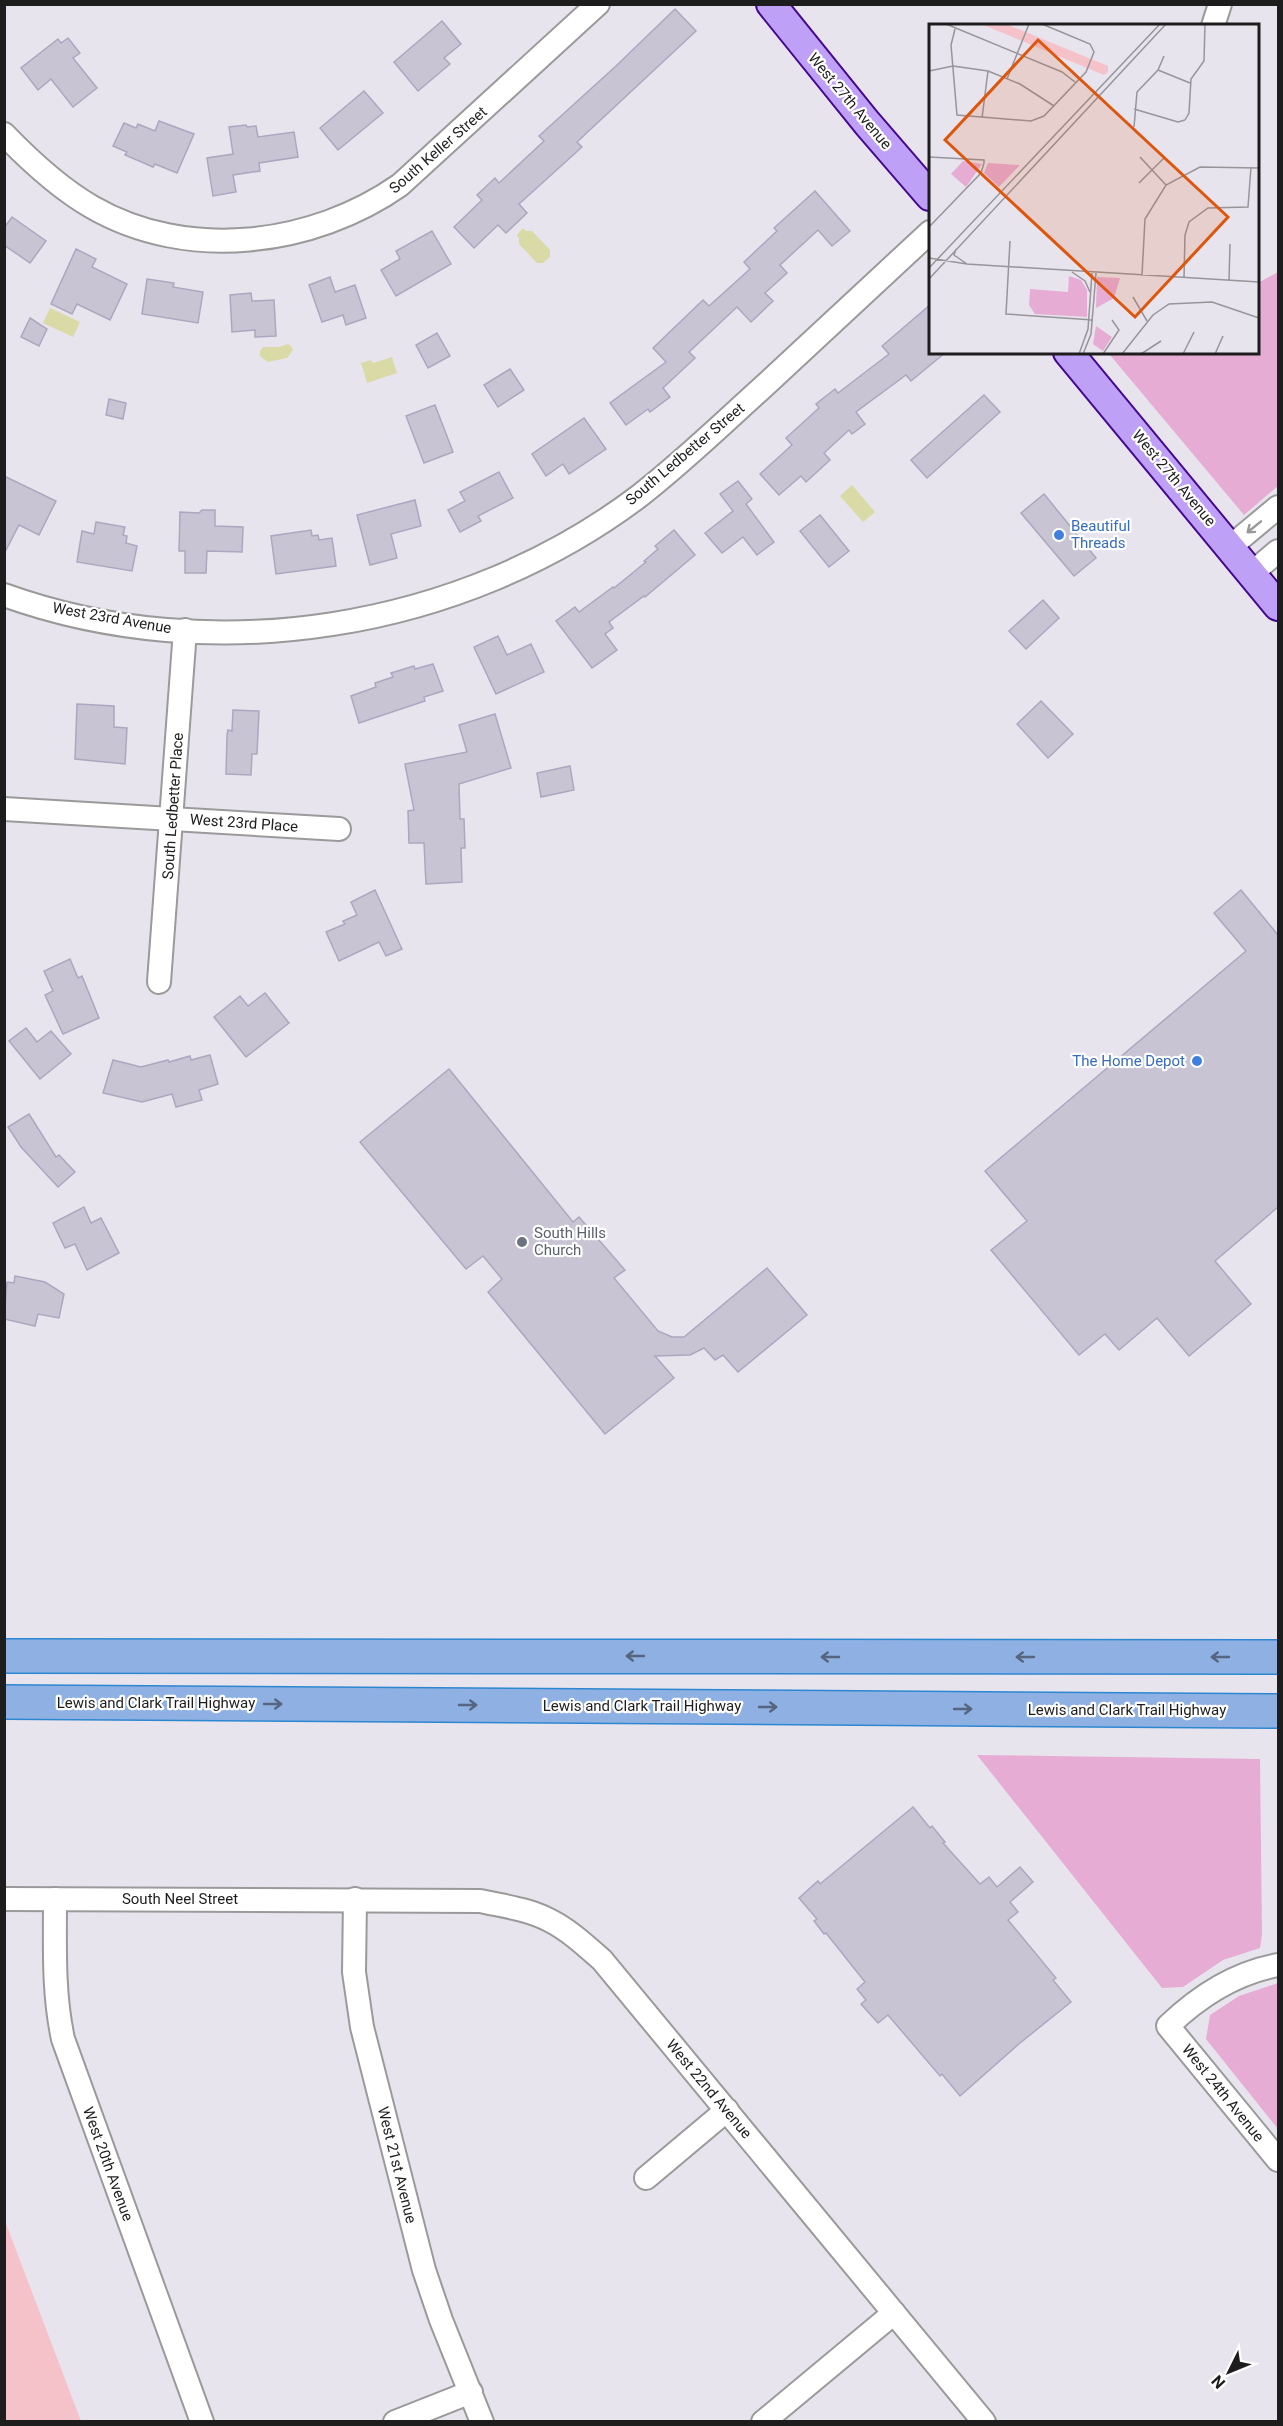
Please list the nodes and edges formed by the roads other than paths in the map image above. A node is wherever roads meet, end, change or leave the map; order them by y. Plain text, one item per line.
1 (598, 4) edge
2 (771, 4) edge
3 (1220, 4) edge
4 (1214, 24) edge
5 (4, 134) edge
6 (929, 195) edge
7 (929, 233) edge
8 (1070, 354) edge
9 (1278, 507) edge
10 (1230, 547) junction
11 (1278, 552) edge
12 (1252, 573) junction
13 (4, 595) edge
14 (1278, 606) edge
15 (185, 630) junction
16 (4, 809) edge
17 (172, 818) junction
18 (339, 829) dead end
19 (159, 982) dead end
20 (4, 1656) edge
21 (1278, 1657) edge
22 (4, 1702) edge
23 (1278, 1711) edge
24 (4, 1899) edge
25 (55, 1899) junction
26 (355, 1899) junction
27 (1278, 1965) edge
28 (727, 2110) junction
29 (1278, 2160) edge
30 (646, 2178) dead end
31 (894, 2313) junction
32 (471, 2392) junction
33 (202, 2421) edge
34 (395, 2421) edge
35 (482, 2421) edge
36 (763, 2421) edge
37 (984, 2421) edge

1 - 5 street, South Keller Street
2 - 6 main road, West 27th Avenue
3 - 4 street
7 - 15 street, South Ledbetter Street
8 - 10 main road, West 27th Avenue
9 -> 10 street
10 - 12 main road, West 27th Avenue
11 - 12 street
12 - 14 main road, West 27th Avenue
13 - 15 street, West 23rd Avenue
15 - 17 street, South Ledbetter Place
16 - 17 street, West 23rd Place
17 - 18 street, West 23rd Place
17 - 19 street, South Ledbetter Place
21 -> 20 highway
22 -> 23 highway, Lewis and Clark Trail Highway
24 - 25 street, South Neel Street
25 - 26 street, South Neel Street
25 - 33 street, West 20th Avenue
26 - 28 street, West 22nd Avenue
26 - 32 street, West 21st Avenue
27 - 29 street, West 24th Avenue
28 - 30 street
28 - 31 street, West 22nd Avenue
31 - 36 street
31 - 37 street, West 22nd Avenue
32 - 34 street
32 - 35 street, West 21st Avenue

